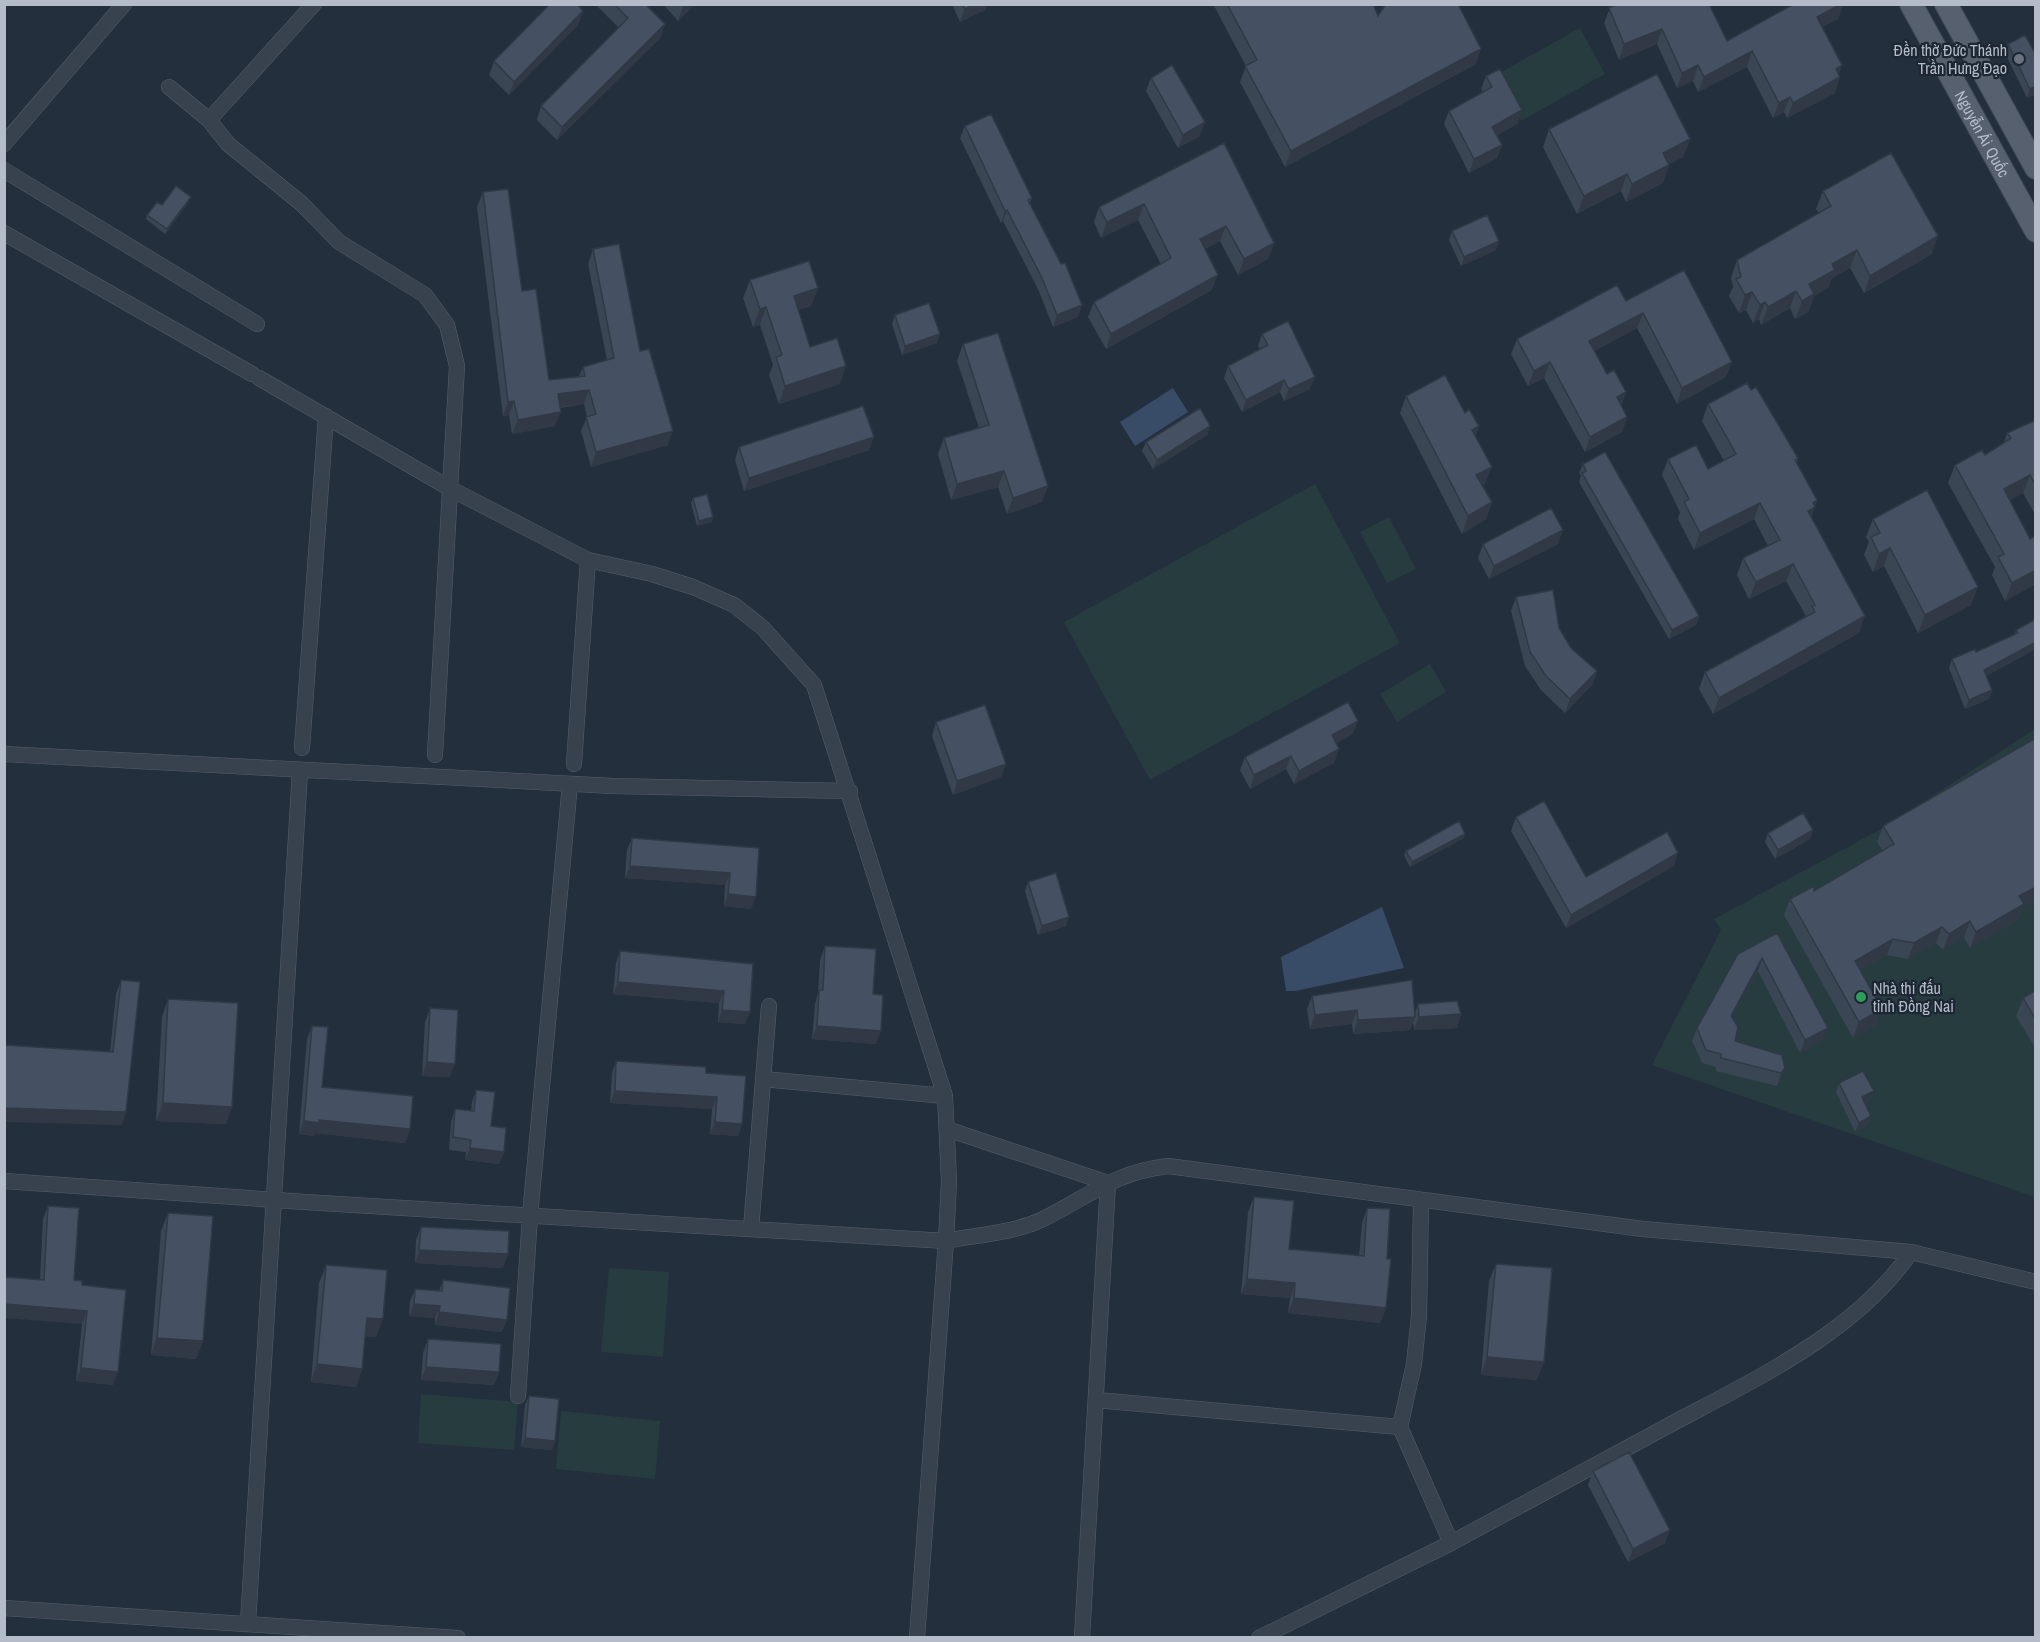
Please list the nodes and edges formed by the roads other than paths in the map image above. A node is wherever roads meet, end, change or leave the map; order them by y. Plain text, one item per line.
1 (124, 4) edge
2 (314, 4) edge
3 (1911, 4) edge
4 (1946, 4) edge
5 (169, 87) dead end
6 (209, 120) junction
7 (4, 144) edge
8 (2036, 168) edge
9 (4, 170) edge
10 (2036, 231) edge
11 (4, 233) edge
12 (257, 324) dead end
13 (327, 416) junction
14 (451, 489) junction
15 (588, 560) junction
16 (302, 748) dead end
17 (4, 754) edge
18 (435, 755) dead end
19 (574, 764) dead end
20 (300, 771) junction
21 (570, 784) junction
22 (850, 791) junction
23 (769, 1006) dead end
24 (763, 1079) junction
25 (945, 1096) junction
26 (947, 1129) junction
27 (4, 1181) edge
28 (1108, 1183) junction
29 (275, 1200) junction
30 (1421, 1202) junction
31 (530, 1216) junction
32 (751, 1229) junction
33 (946, 1241) junction
34 (1911, 1252) junction
35 (2036, 1282) edge
36 (518, 1396) dead end
37 (1096, 1400) junction
38 (1400, 1427) junction
39 (1451, 1543) junction
40 (4, 1608) edge
41 (248, 1623) junction
42 (458, 1638) edge
43 (917, 1638) edge
44 (1082, 1638) edge
45 (1259, 1638) edge

1 - 7 street
2 - 6 street
3 - 10 main road, Nguyễn Ái Quốc
4 - 8 main road, Nguyễn Ái Quốc
5 - 6 street
6 - 14 street
9 - 12 street
11 - 13 street
13 - 14 street
13 - 16 street
14 - 15 street
14 - 18 street
15 - 19 street
15 - 22 street
17 - 20 street
20 - 21 street
20 - 29 street
21 - 22 street
21 - 31 street
22 - 25 street
23 - 24 street
24 - 25 street
24 - 32 street
25 - 26 street
26 - 28 street
26 - 33 street
27 - 29 street
28 - 30 street
28 - 33 street
28 - 37 street
29 - 31 street
29 - 41 street
30 - 34 street
30 - 38 street
31 - 32 street
31 - 36 street
32 - 33 street
33 - 43 street
34 - 35 street
34 - 39 street
37 - 38 street
37 - 44 street
38 - 39 street
39 - 45 street
40 - 41 street
41 - 42 street

